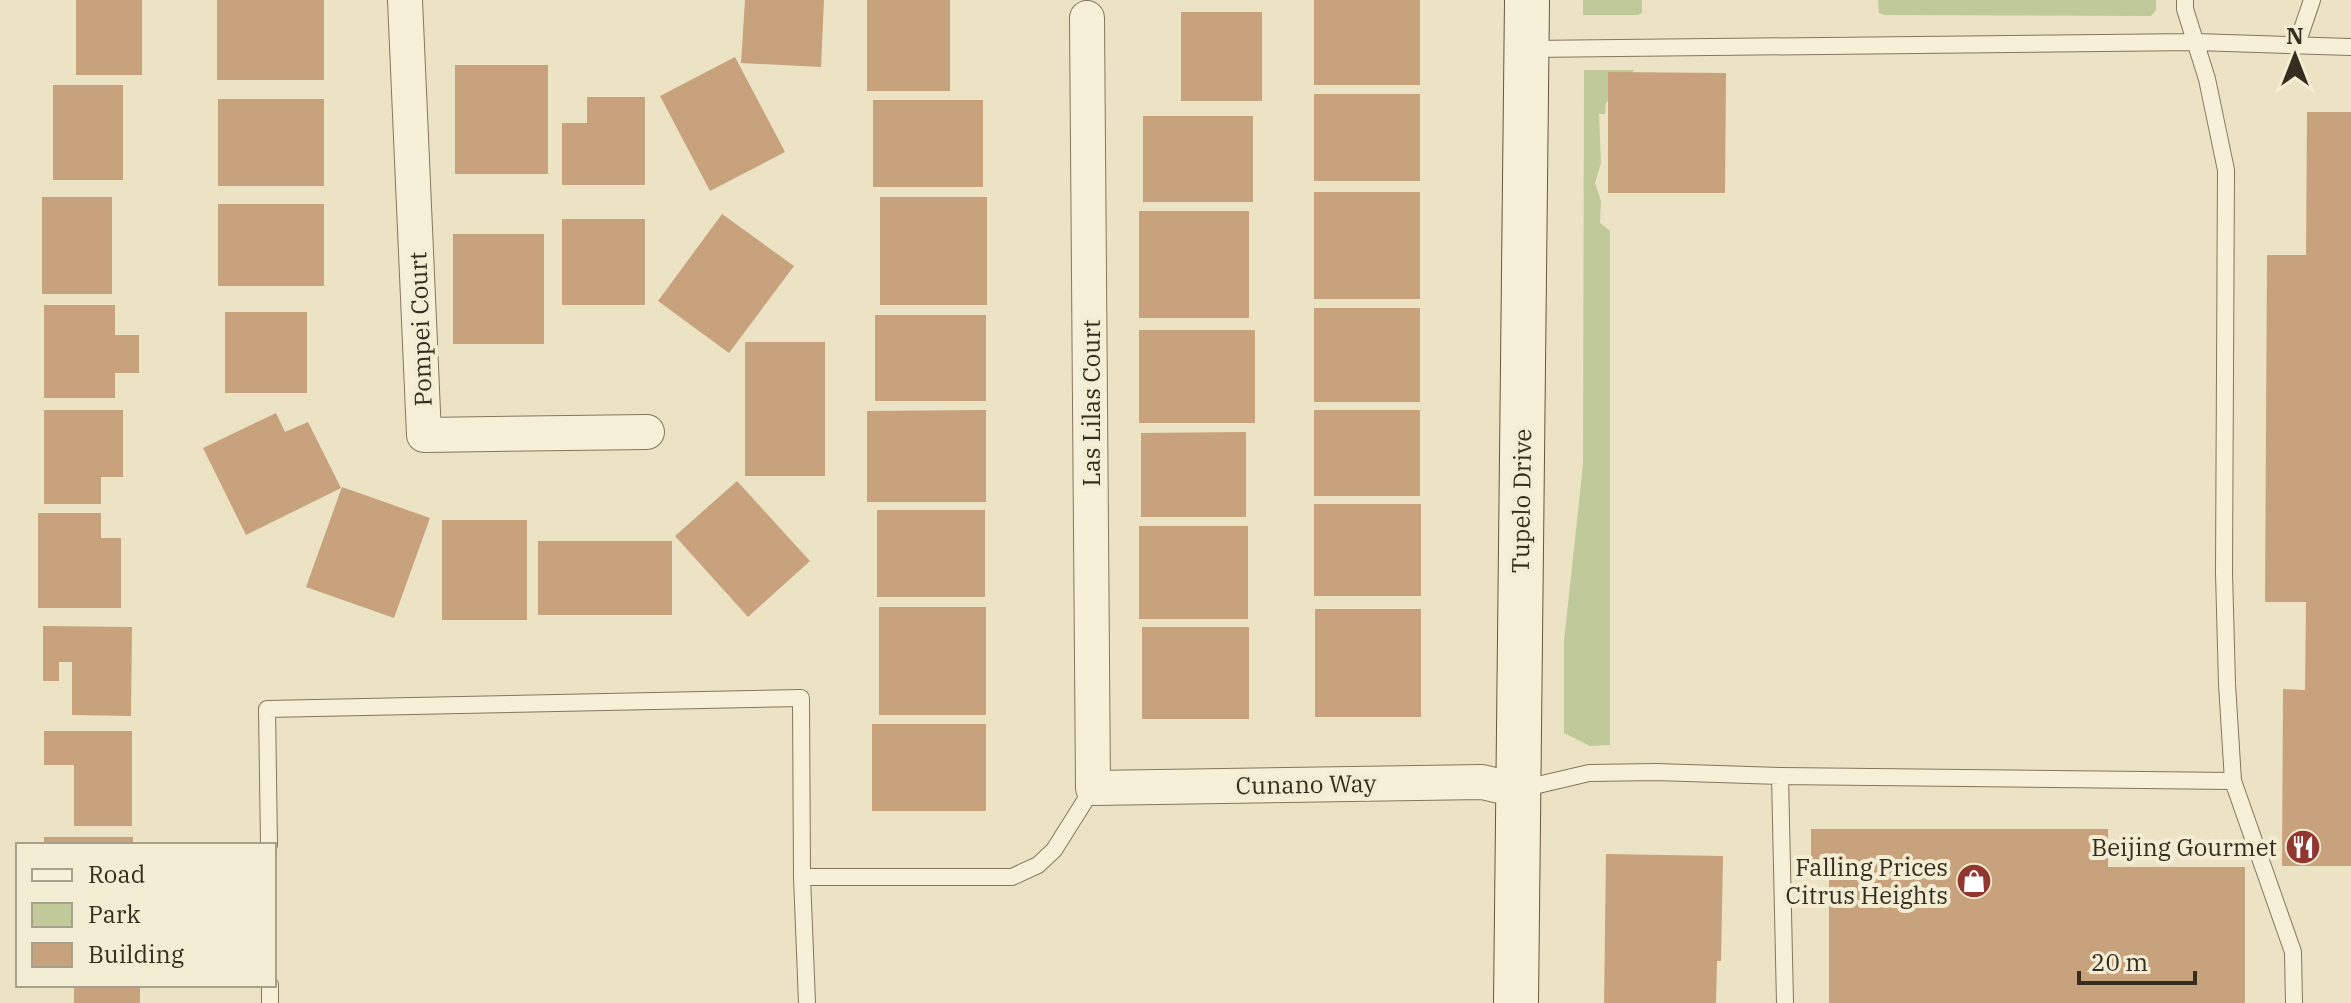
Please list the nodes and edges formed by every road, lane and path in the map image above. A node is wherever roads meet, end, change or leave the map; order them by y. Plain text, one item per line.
1 (405, 0) edge
2 (1527, 0) edge
3 (2185, 0) edge
4 (2312, 0) edge
5 (1087, 18) dead end
6 (2196, 42) junction
7 (2296, 47) junction
8 (2351, 47) edge
9 (1527, 49) junction
10 (647, 432) dead end
11 (1780, 776) junction
12 (2233, 781) junction
13 (1093, 788) junction
14 (1517, 790) junction
15 (269, 843) edge
16 (802, 877) junction
17 (807, 1003) edge
18 (1516, 1003) edge
19 (1785, 1003) edge
20 (2294, 1003) edge

1 - 10 street, Pompei Court
2 - 9 street, Tupelo Drive
3 - 6 lane
4 - 7 lane
5 - 13 street, Las Lilas Court
6 - 7 lane
6 - 9 lane
6 - 12 lane
7 - 8 lane
9 - 14 street, Tupelo Drive
11 - 12 lane
11 - 14 lane
11 - 19 lane
12 - 20 lane
13 - 14 street, Cunano Way
13 - 16 lane
14 - 18 street, Tupelo Drive
15 - 16 lane
16 - 17 lane

